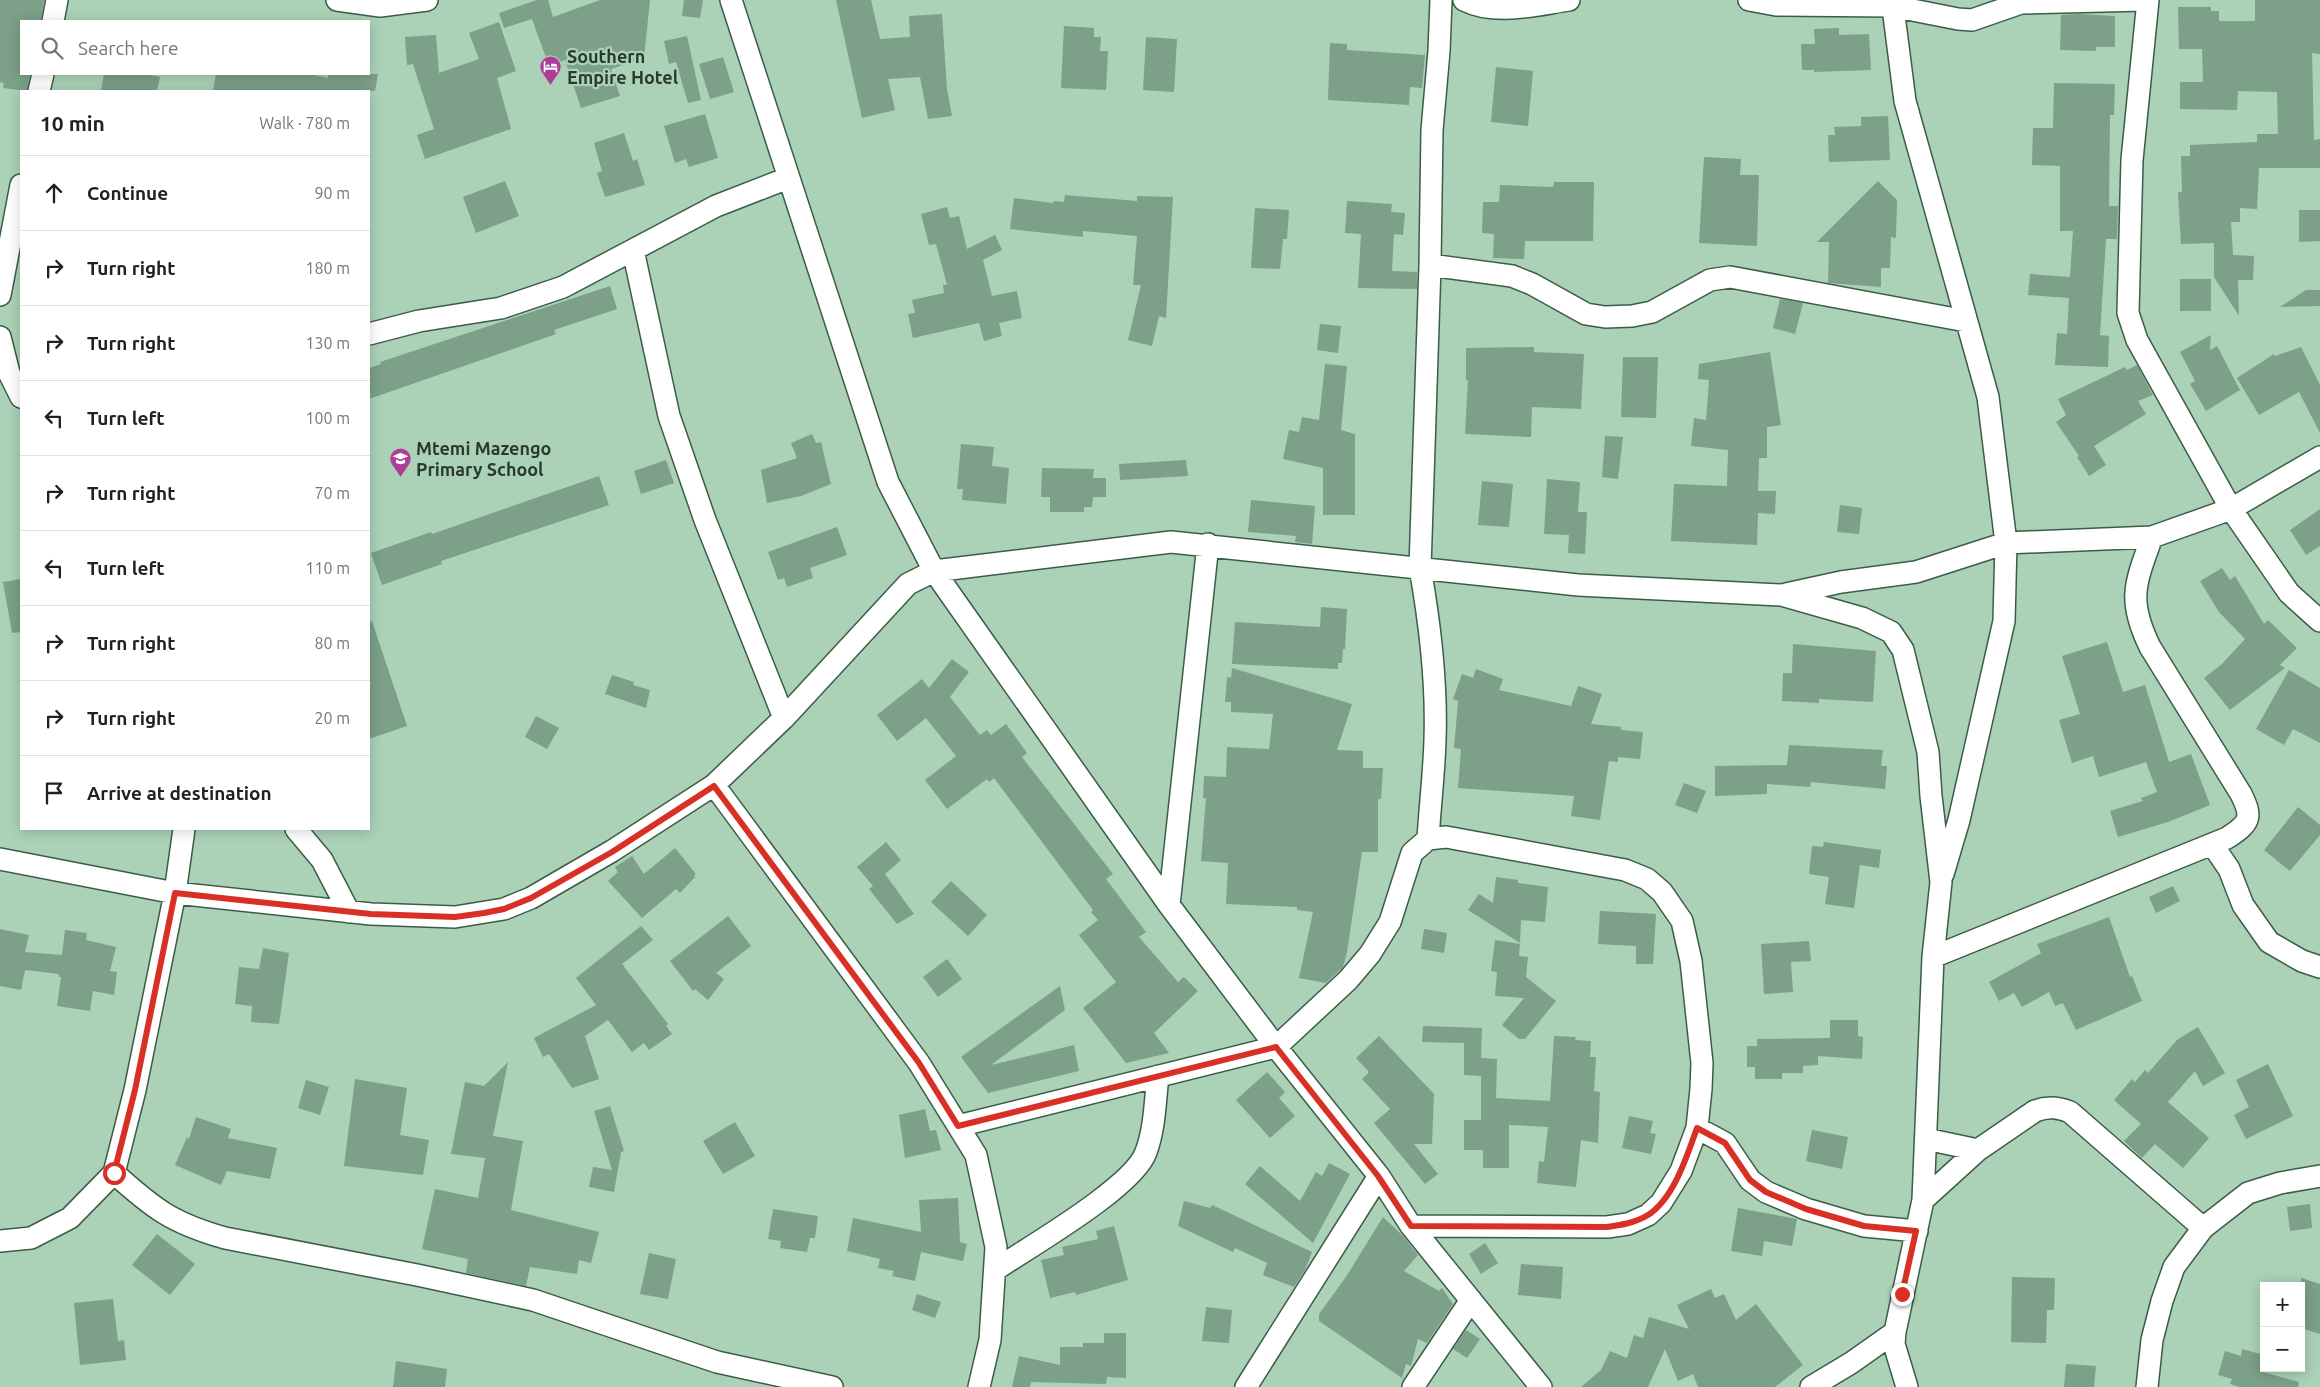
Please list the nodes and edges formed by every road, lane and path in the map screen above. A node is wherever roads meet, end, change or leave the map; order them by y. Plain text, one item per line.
1 (57, 0) edge
2 (336, 0) edge
3 (427, 0) edge
4 (731, 0) edge
5 (1441, 0) edge
6 (1464, 0) edge
7 (1569, 0) edge
8 (1749, 0) edge
9 (2146, 0) edge
10 (1892, 3) edge
11 (53, 20) edge
12 (43, 75) edge
13 (39, 90) edge
14 (788, 178) junction
15 (20, 189) edge
16 (633, 250) junction
17 (1430, 265) junction
18 (0, 295) edge
19 (1966, 321) junction
20 (370, 334) edge
21 (0, 337) edge
22 (20, 395) edge
23 (2320, 457) edge
24 (2231, 509) junction
25 (2152, 537) junction
26 (2006, 543) junction
27 (1208, 544) junction
28 (1420, 568) junction
29 (934, 571) junction
30 (1781, 595) junction
31 (2320, 621) edge
32 (784, 718) junction
33 (714, 786) junction
34 (184, 830) edge
35 (297, 830) edge
36 (1428, 839) junction
37 (2212, 844) junction
38 (0, 860) edge
39 (1941, 882) junction
40 (175, 893) junction
41 (1169, 905) junction
42 (349, 912) junction
43 (1933, 957) junction
44 (2320, 967) edge
45 (1276, 1047) junction
46 (1158, 1076) junction
47 (958, 1126) junction
48 (1697, 1128) junction
49 (1926, 1139) junction
50 (1978, 1150) junction
51 (114, 1173) junction
52 (1378, 1176) junction
53 (2320, 1176) edge
54 (1923, 1200) junction
55 (1411, 1226) junction
56 (2203, 1228) junction
57 (1916, 1231) junction
58 (0, 1241) edge
59 (995, 1270) junction
60 (1471, 1300) junction
61 (1894, 1332) junction
62 (832, 1387) edge
63 (980, 1387) edge
64 (1246, 1387) edge
65 (1413, 1387) edge
66 (1542, 1387) edge
67 (1811, 1387) edge
68 (1908, 1387) edge
69 (2147, 1387) edge

1 - 11 street
2 - 3 street
4 - 14 street
5 - 17 street
6 - 7 street
8 - 10 street
9 - 10 street
9 - 24 street
10 - 19 street
12 - 13 street
14 - 16 street
14 - 29 street
15 - 18 street
16 - 20 street
16 - 32 street
17 - 19 street
17 - 28 street
19 - 26 street
21 - 22 street
23 - 24 street
24 - 25 street
24 - 31 street
25 - 26 street
25 - 37 street
26 - 30 street
26 - 39 street
27 - 28 street
27 - 29 street
27 - 41 street
28 - 30 street
28 - 36 street
29 - 32 street
29 - 41 street
30 - 39 street
32 - 33 street
33 - 42 street
33 - 47 street
34 - 40 street
35 - 42 street
36 - 45 street
36 - 48 street
37 - 43 street
37 - 44 street
38 - 40 street
39 - 43 street
40 - 42 street
40 - 51 street
41 - 45 street
43 - 49 street
45 - 46 street
45 - 52 street
46 - 47 street
46 - 59 street
47 - 59 street
48 - 55 street
48 - 57 street
49 - 50 street
49 - 54 street
50 - 54 street
50 - 56 street
51 - 58 street
51 - 62 street
52 - 55 street
52 - 64 street
53 - 56 street
54 - 57 street
55 - 60 street
56 - 69 street
57 - 61 street
59 - 63 street
60 - 65 street
60 - 66 street
61 - 67 street
61 - 68 street

